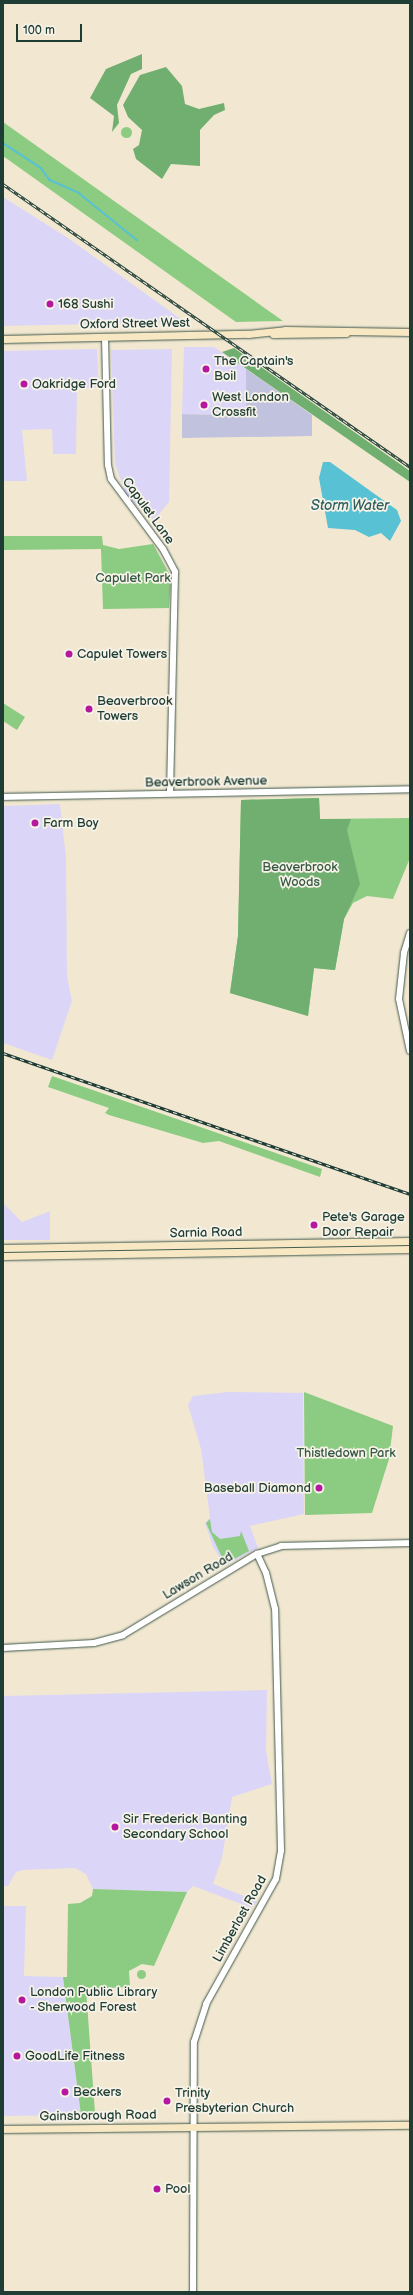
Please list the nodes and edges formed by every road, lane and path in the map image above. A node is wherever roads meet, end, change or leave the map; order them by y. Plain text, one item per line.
1 (410, 332) edge
2 (105, 337) junction
3 (3, 338) edge
4 (410, 789) edge
5 (170, 794) junction
6 (3, 797) edge
7 (410, 933) edge
8 (410, 1051) edge
9 (410, 1242) edge
10 (3, 1248) edge
11 (410, 1250) edge
12 (3, 1256) edge
13 (410, 1543) edge
14 (257, 1554) junction
15 (3, 1648) edge
16 (410, 2125) edge
17 (195, 2127) junction
18 (3, 2129) edge
19 (193, 2292) edge

1 - 2 main road, Oxford Street West
2 - 3 main road, Oxford Street West
2 - 5 street, Capulet Lane
4 - 5 street, Beaverbrook Avenue
5 - 6 street, Beaverbrook Avenue
7 - 8 street
9 - 10 main road, Sarnia Road
11 - 12 main road, Sarnia Road
13 - 14 street, Lawson Road
14 - 15 street, Lawson Road
14 - 17 street, Limberlost Road
16 - 17 main road, Gainsborough Road
17 - 18 main road, Gainsborough Road
17 - 19 street, Limberlost Road

